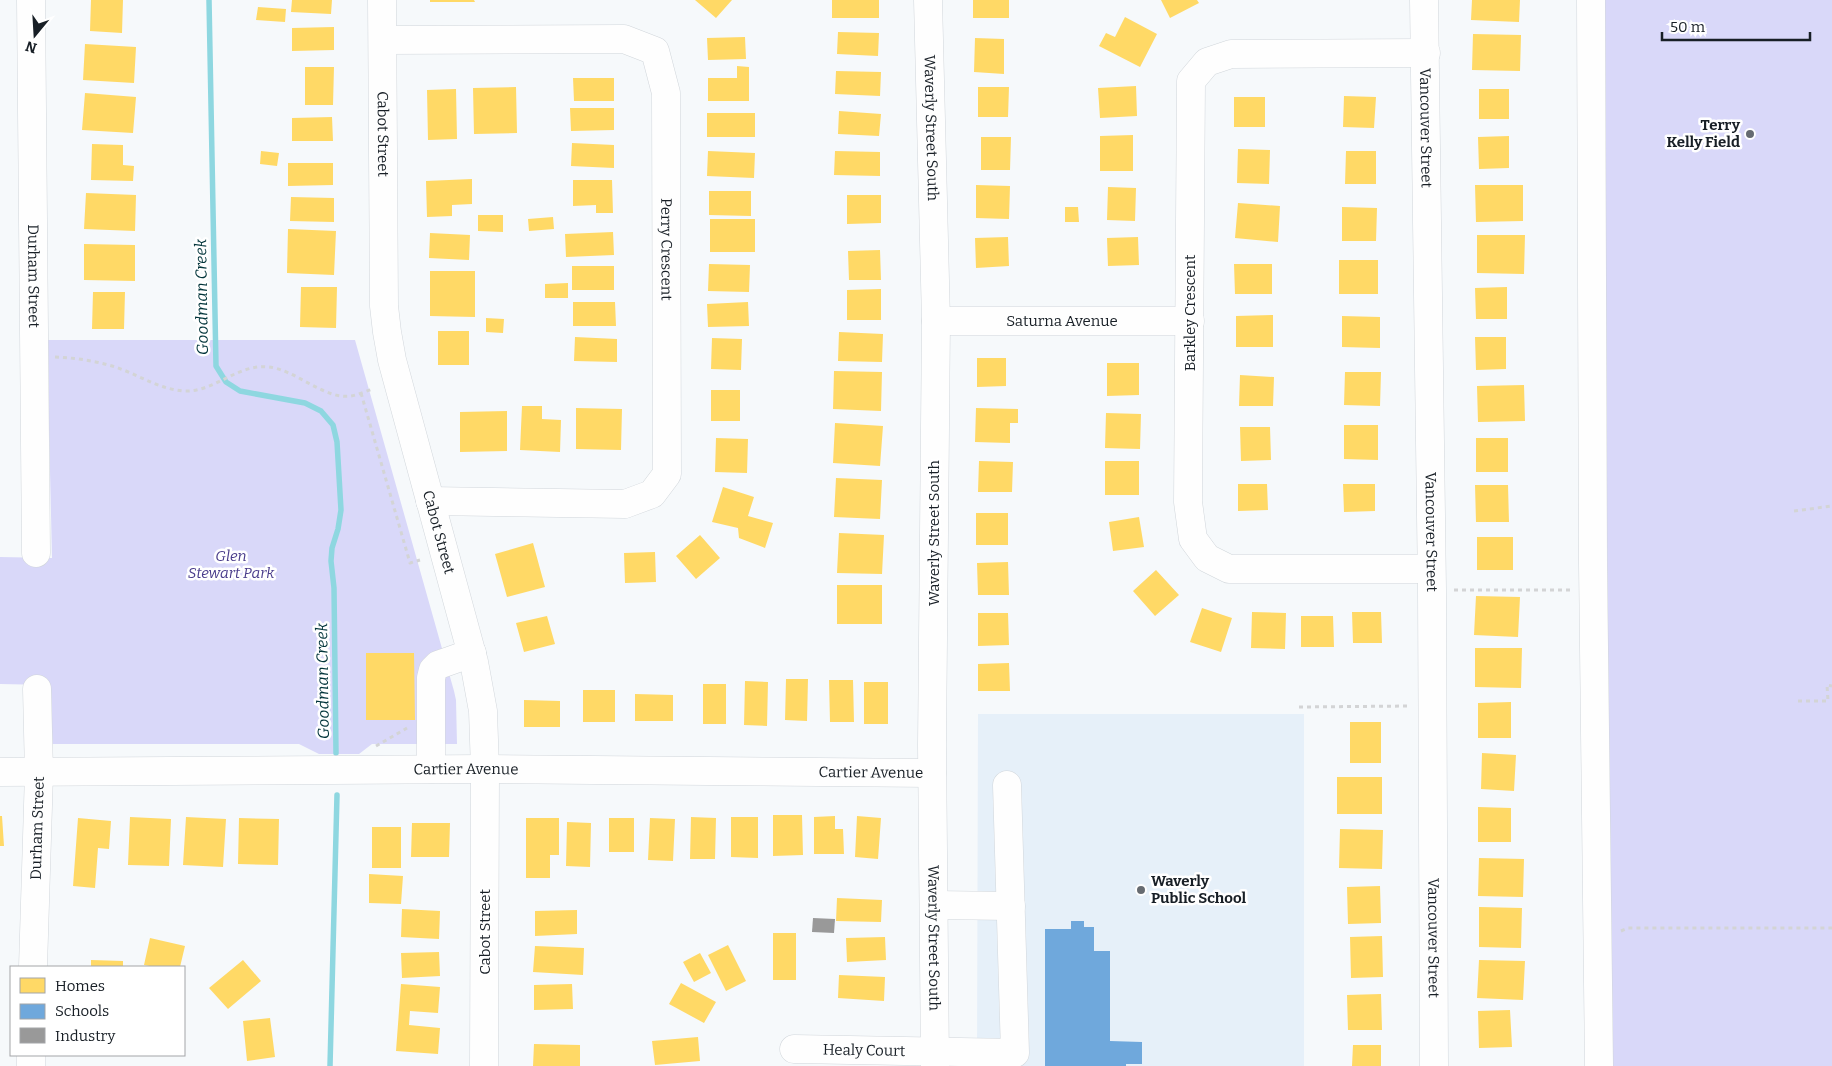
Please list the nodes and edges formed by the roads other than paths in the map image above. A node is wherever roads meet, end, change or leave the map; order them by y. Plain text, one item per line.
1 (31, 0) edge
2 (382, 0) edge
3 (928, 0) edge
4 (1424, 0) edge
5 (1591, 0) edge
6 (383, 40) junction
7 (1426, 53) junction
8 (936, 321) junction
9 (1190, 321) junction
10 (430, 501) junction
11 (36, 553) dead end
12 (1432, 580) junction
13 (472, 652) junction
14 (37, 689) dead end
15 (431, 769) junction
16 (485, 769) junction
17 (0, 772) edge
18 (39, 773) junction
19 (932, 773) junction
20 (1007, 785) dead end
21 (934, 905) junction
22 (1011, 906) junction
23 (33, 966) edge
24 (794, 1049) dead end
25 (935, 1059) edge
26 (1016, 1059) edge
27 (484, 1066) edge
28 (1434, 1066) edge
29 (1599, 1066) edge

1 - 11 street, Durham Street
2 - 6 street, Cabot Street
3 - 8 street, Waverly Street South
4 - 7 street, Vancouver Street
5 - 29 street
6 - 10 street, Cabot Street
6 - 10 street, Perry Crescent
7 - 9 street, Barkley Crescent
7 - 12 street, Vancouver Street
8 - 9 street, Saturna Avenue
8 - 19 street, Waverly Street South
9 - 12 street, Barkley Crescent
10 - 13 street, Cabot Street
12 - 28 street, Vancouver Street
13 - 15 street
13 - 16 street, Cabot Street
14 - 18 street, Durham Street
15 - 16 street, Cartier Avenue
15 - 18 street, Cartier Avenue
16 - 19 street, Cartier Avenue
16 - 27 street, Cabot Street
17 - 18 street, Cartier Avenue
18 - 23 street, Durham Street
19 - 21 street, Waverly Street South
20 - 22 street
21 - 22 street
21 - 25 street, Waverly Street South
22 - 26 street
24 - 25 street, Healy Court
25 - 26 street, Healy Court

